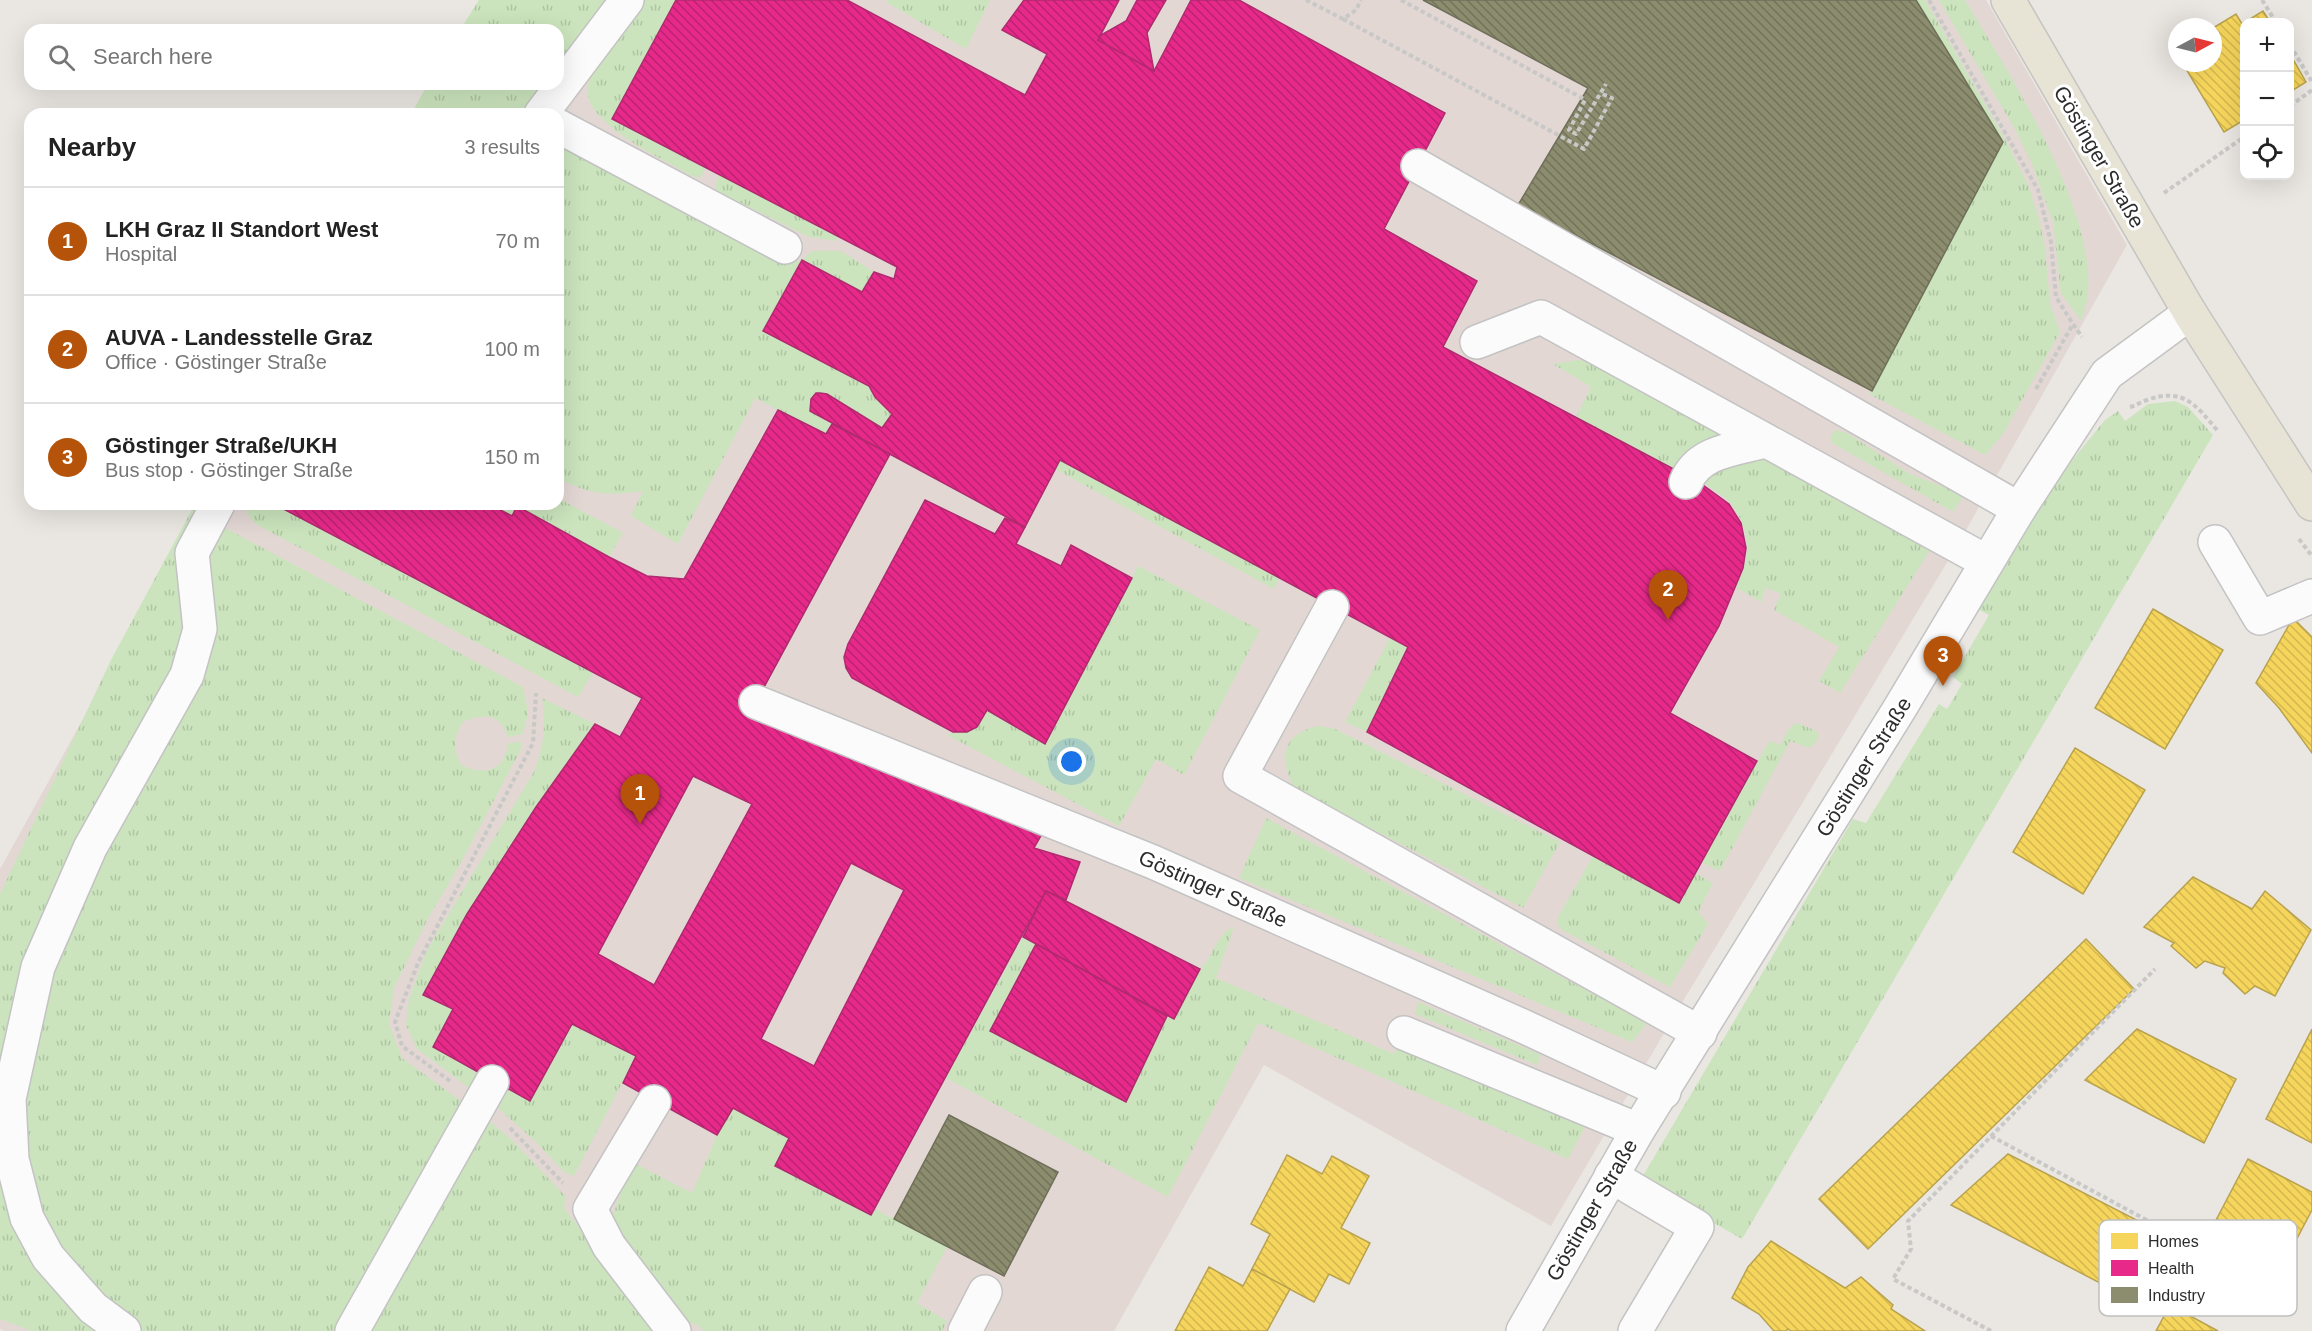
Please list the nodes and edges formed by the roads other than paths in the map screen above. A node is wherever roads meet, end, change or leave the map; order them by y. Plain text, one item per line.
1 (627, 0) edge
2 (2008, 0) edge
3 (564, 84) edge
4 (559, 90) edge
5 (546, 108) edge
6 (564, 129) edge
7 (1418, 166) dead end
8 (785, 247) dead end
9 (2190, 313) junction
10 (1477, 342) dead end
11 (1765, 441) junction
12 (1686, 482) dead end
13 (2312, 504) edge
14 (2019, 509) junction
15 (215, 510) edge
16 (2215, 543) dead end
17 (1987, 562) junction
18 (2312, 596) edge
19 (1332, 607) dead end
20 (756, 702) dead end
21 (1404, 1033) dead end
22 (1700, 1033) junction
23 (487, 1091) road end
24 (1664, 1092) junction
25 (654, 1102) dead end
26 (1638, 1130) junction
27 (1611, 1176) junction
28 (985, 1292) dead end
29 (124, 1331) edge
30 (352, 1331) edge
31 (674, 1331) edge
32 (965, 1331) edge
33 (1522, 1331) edge
34 (1635, 1331) edge

1 - 3 street
2 - 9 main road, Göstinger Straße
4 - 5 street
6 - 8 street
7 - 14 street
9 - 13 main road, Göstinger Straße
9 - 14 street, Göstinger Straße
10 - 11 street
11 - 12 street
11 - 17 street
14 - 17 street, Göstinger Straße
15 - 29 street
16 - 18 street
17 - 22 street, Göstinger Straße
19 - 22 street
20 - 24 street, Göstinger Straße
21 - 26 street
22 - 24 street, Göstinger Straße
23 - 30 street
24 - 26 street, Göstinger Straße
25 - 31 street
26 - 27 street, Göstinger Straße
27 - 33 street, Göstinger Straße
27 - 34 street
28 - 32 street

